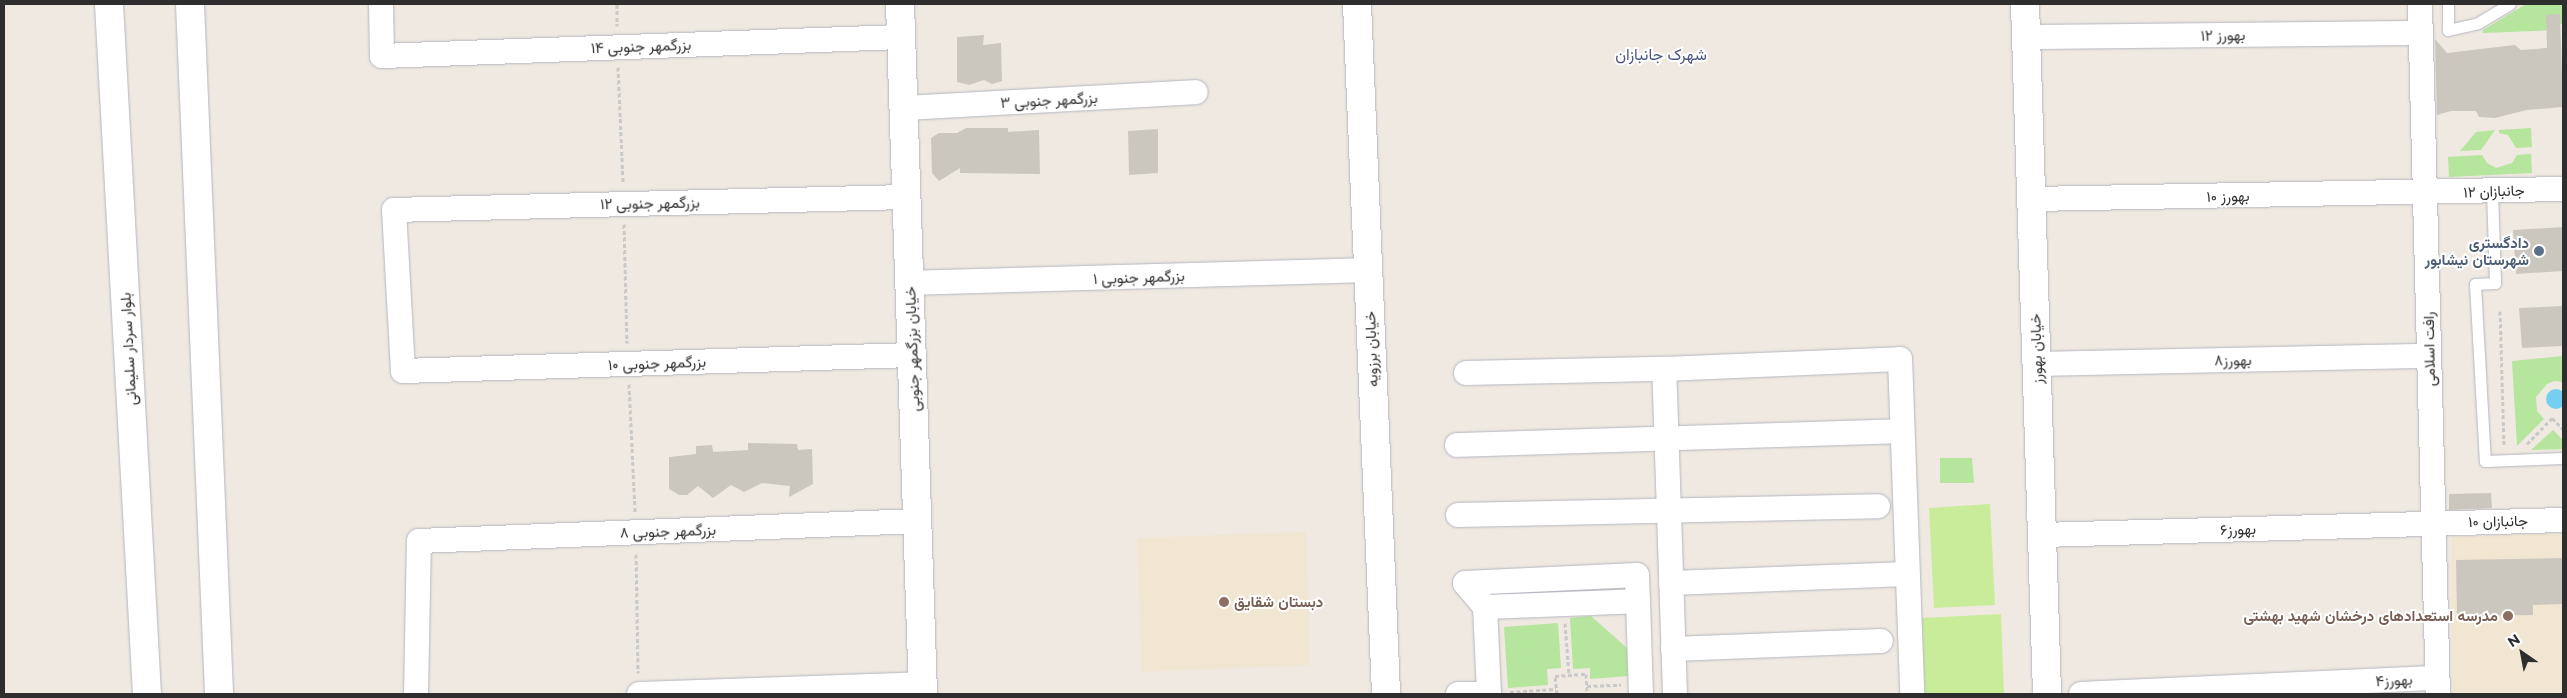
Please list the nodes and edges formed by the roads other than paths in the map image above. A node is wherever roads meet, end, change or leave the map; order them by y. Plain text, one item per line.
1 (109, 4) edge
2 (190, 4) edge
3 (381, 4) edge
4 (900, 4) edge
5 (1357, 4) edge
6 (2025, 4) edge
7 (2420, 4) edge
8 (2448, 4) edge
9 (2510, 4) edge
10 (2420, 33) junction
11 (901, 37) junction
12 (2026, 37) junction
13 (1196, 92) dead end
14 (903, 108) junction
15 (2563, 189) edge
16 (2492, 191) junction
17 (2425, 193) junction
18 (906, 197) junction
19 (2032, 200) junction
20 (1368, 270) junction
21 (909, 283) junction
22 (912, 355) junction
23 (2429, 356) junction
24 (2037, 364) junction
25 (1664, 369) junction
26 (403, 371) joint
27 (1466, 373) dead end
28 (1902, 431) junction
29 (1666, 438) junction
30 (1457, 445) dead end
31 (2563, 458) edge
32 (1878, 506) dead end
33 (1669, 510) junction
34 (1458, 515) dead end
35 (2563, 520) edge
36 (918, 521) junction
37 (2433, 522) junction
38 (2042, 535) junction
39 (1907, 574) junction
40 (1671, 583) junction
41 (1638, 601) junction
42 (1485, 607) junction
43 (1881, 641) dead end
44 (1673, 649) junction
45 (2438, 686) edge
46 (923, 689) edge
47 (1641, 689) edge
48 (147, 694) edge
49 (219, 694) edge
50 (416, 694) edge
51 (639, 694) edge
52 (1386, 694) edge
53 (1458, 694) edge
54 (1489, 694) edge
55 (1675, 694) edge
56 (1912, 694) edge
57 (2047, 694) edge
58 (2081, 694) edge

1 - 48 main road, بلوار سردار سلیمانی
2 - 49 main road
3 - 11 street, بزرگمهر جنوبی ۱۴
4 - 11 main road, خیابان بزرگمهر جنوبی
5 - 20 main road, خیابان برزویه
6 - 12 main road, خیابان بهورز
7 - 10 street, رافت اسلامی
8 - 9 lane
10 - 12 street, بهورز ۱۲
10 - 17 street, رافت اسلامی
11 - 14 main road, خیابان بزرگمهر جنوبی
12 - 19 main road, خیابان بهورز
13 - 14 street, بزرگمهر جنوبی ۳
14 - 18 main road, خیابان بزرگمهر جنوبی
15 - 16 street, جانبازان ۱۲
16 - 17 street, جانبازان ۱۲
16 - 31 lane
17 - 19 street, بهورز ۱۰
17 - 23 street, رافت اسلامی
18 - 21 main road, خیابان بزرگمهر جنوبی
18 - 26 street, بزرگمهر جنوبی ۱۲
19 - 24 main road, خیابان بهورز
20 - 21 street, بزرگمهر جنوبی ۱
20 - 52 main road, خیابان برزویه
21 - 22 main road, خیابان بزرگمهر جنوبی
22 - 26 street, بزرگمهر جنوبی ۱۰
22 - 36 main road, خیابان بزرگمهر جنوبی
23 - 24 street, بهورز۸
23 - 37 street, رافت اسلامی
24 - 38 main road, خیابان بهورز
25 - 27 street
25 - 28 street
25 - 29 street
28 - 29 street
28 - 39 street
29 - 30 street
29 - 33 street
32 - 33 street
33 - 34 street
33 - 40 street
35 - 37 street, جانبازان ۱۰
36 - 46 main road, خیابان بزرگمهر جنوبی
36 - 50 street, بزرگمهر جنوبی ۸
37 - 38 street, بهورز۶
37 - 45 street, رافت اسلامی
38 - 57 main road, خیابان بهورز
39 - 40 street
39 - 56 street
40 - 44 street
41 - 42 street
41 - 42 street
41 - 47 street
42 - 54 street
43 - 44 street
44 - 55 street
45 - 58 street, بهورز۴
46 - 51 street
53 - 54 street

